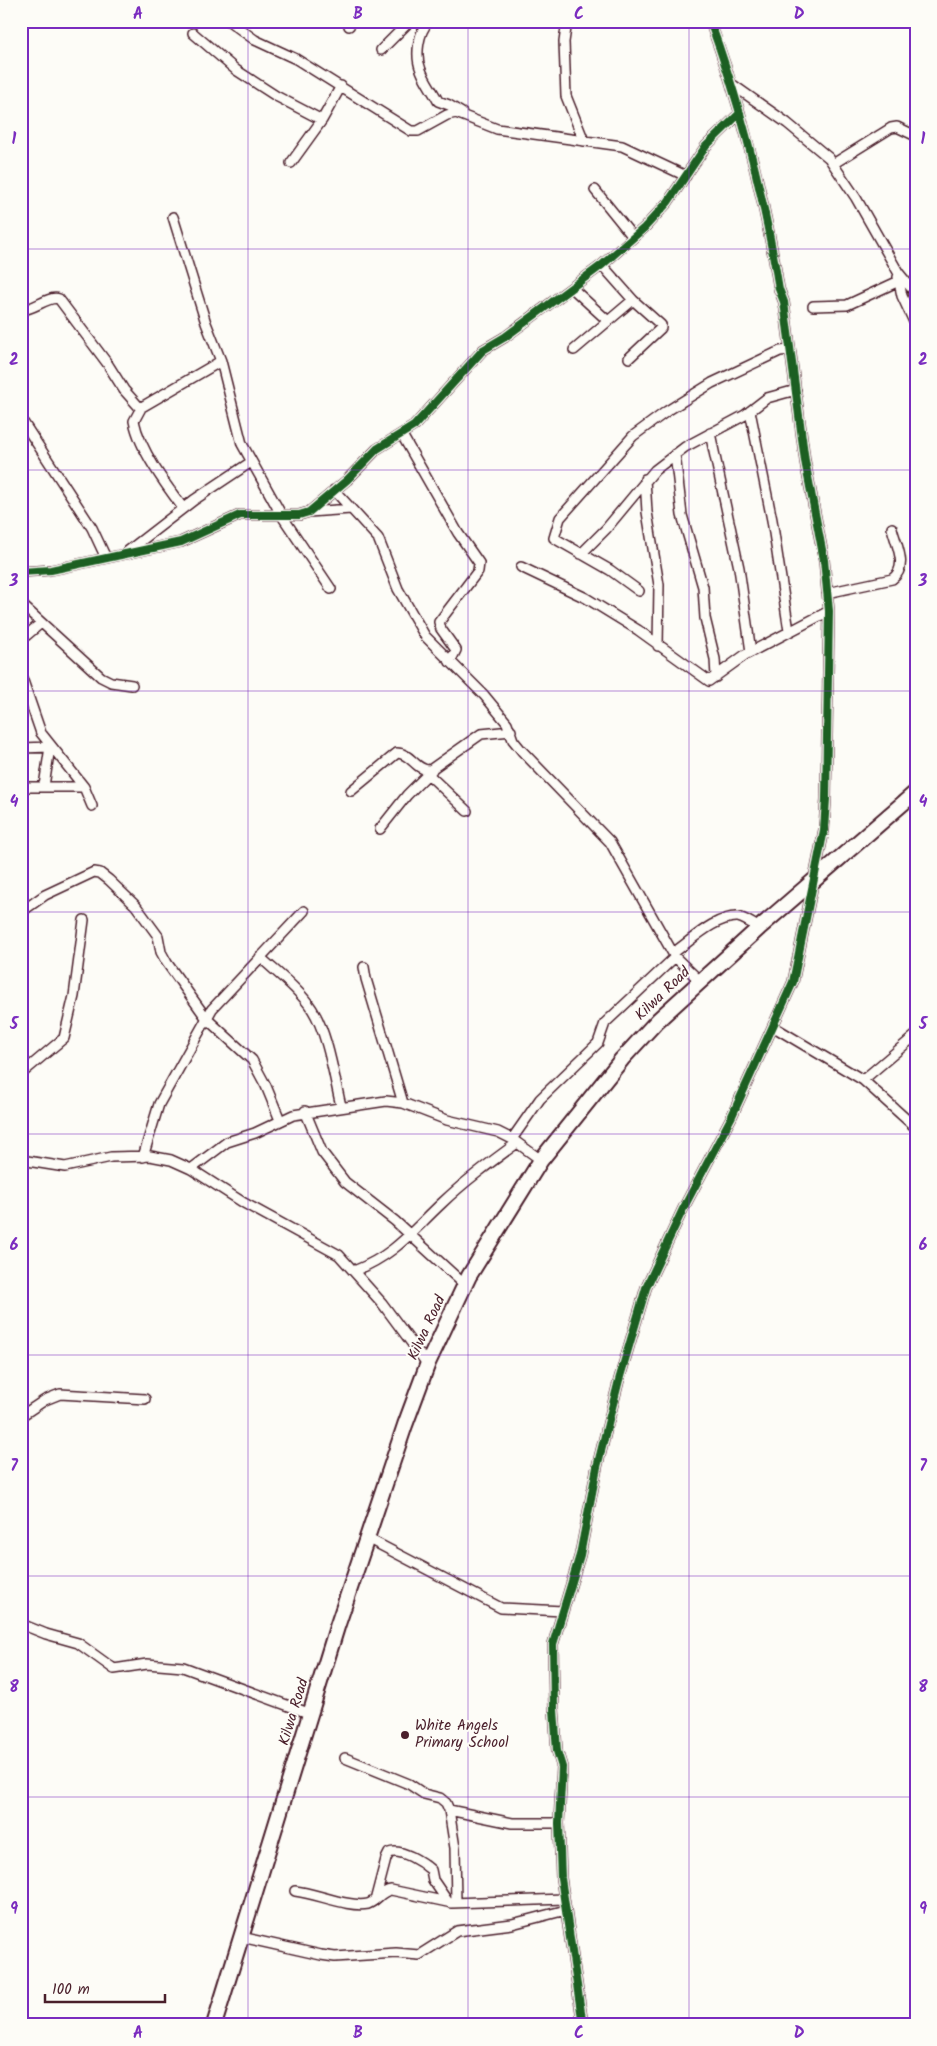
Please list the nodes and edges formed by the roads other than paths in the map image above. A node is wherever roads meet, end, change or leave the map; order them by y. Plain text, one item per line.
1 (229, 21) edge
2 (410, 21) edge
3 (567, 21) edge
4 (710, 21) edge
5 (424, 23) edge
6 (193, 33) dead end
7 (381, 50) dead end
8 (733, 85) junction
9 (341, 86) junction
10 (740, 113) junction
11 (464, 115) junction
12 (322, 120) junction
13 (916, 136) edge
14 (584, 141) junction
15 (291, 163) dead end
16 (833, 164) junction
17 (686, 176) junction
18 (595, 190) dead end
19 (173, 217) dead end
20 (633, 237) junction
21 (602, 265) junction
22 (898, 272) junction
23 (899, 281) junction
24 (572, 288) junction
25 (916, 294) edge
26 (633, 300) junction
27 (812, 306) dead end
28 (21, 310) edge
29 (608, 321) junction
30 (916, 326) edge
31 (574, 350) dead end
32 (790, 350) junction
33 (629, 358) dead end
34 (221, 361) junction
35 (796, 390) junction
36 (141, 408) junction
37 (750, 410) junction
38 (21, 419) edge
39 (710, 433) junction
40 (402, 435) junction
41 (675, 454) junction
42 (251, 462) junction
43 (645, 480) junction
44 (334, 490) junction
45 (183, 508) junction
46 (351, 508) junction
47 (309, 512) junction
48 (282, 516) junction
49 (892, 528) dead end
50 (125, 553) junction
51 (581, 554) junction
52 (106, 558) junction
53 (521, 568) dead end
54 (21, 572) edge
55 (331, 589) dead end
56 (639, 591) dead end
57 (827, 593) junction
58 (21, 604) edge
59 (829, 611) junction
60 (41, 623) junction
61 (790, 631) junction
62 (21, 640) edge
63 (658, 646) junction
64 (751, 652) junction
65 (450, 662) junction
66 (21, 675) edge
67 (716, 678) junction
68 (132, 685) dead end
69 (512, 731) junction
70 (50, 747) junction
71 (21, 748) edge
72 (430, 772) junction
73 (44, 786) junction
74 (21, 787) edge
75 (84, 787) junction
76 (351, 791) dead end
77 (916, 792) edge
78 (92, 806) dead end
79 (467, 811) dead end
80 (380, 829) dead end
81 (814, 882) junction
82 (304, 911) dead end
83 (21, 912) edge
84 (84, 920) dead end
85 (759, 928) junction
86 (674, 955) junction
87 (260, 956) junction
88 (364, 967) dead end
89 (700, 981) junction
90 (207, 1019) junction
91 (774, 1027) junction
92 (916, 1035) edge
93 (21, 1074) edge
94 (863, 1080) junction
95 (403, 1103) junction
96 (341, 1106) junction
97 (306, 1112) junction
98 (280, 1120) junction
99 (916, 1128) edge
100 (514, 1141) junction
101 (143, 1157) junction
102 (21, 1160) edge
103 (541, 1160) junction
104 (191, 1169) junction
105 (411, 1235) junction
106 (354, 1271) junction
107 (465, 1285) junction
108 (428, 1363) junction
109 (145, 1399) dead end
110 (21, 1416) edge
111 (368, 1538) junction
112 (563, 1611) junction
113 (21, 1624) edge
114 (311, 1714) junction
115 (345, 1758) dead end
116 (450, 1810) junction
117 (559, 1823) junction
118 (295, 1891) dead end
119 (376, 1898) junction
120 (564, 1899) junction
121 (452, 1902) junction
122 (566, 1910) junction
123 (240, 1937) junction
124 (214, 2025) edge
125 (583, 2025) edge

1 - 9 street
2 - 7 street
3 - 14 street
4 - 8 street
5 - 11 street
6 - 12 street
8 - 10 street
8 - 16 street
9 - 11 street
9 - 12 street
10 - 17 street
10 - 32 street
11 - 14 street
12 - 15 street
13 - 16 street
14 - 17 street
16 - 22 street
17 - 20 street
18 - 20 street
19 - 34 street
20 - 21 street
21 - 24 street
21 - 26 street
22 - 23 street
22 - 25 street
23 - 27 street
23 - 30 street
24 - 29 street
24 - 40 street
26 - 29 street
26 - 33 street
28 - 36 street
29 - 31 street
32 - 35 street
32 - 51 street
34 - 36 street
34 - 42 street
35 - 37 street
35 - 57 street
36 - 45 street
37 - 39 street
37 - 61 street
38 - 52 street
39 - 41 street
39 - 64 street
40 - 44 street
40 - 65 street
41 - 43 street
41 - 67 street
42 - 45 street
42 - 48 street
43 - 51 street
43 - 63 street
44 - 46 street
44 - 47 street
45 - 50 street
46 - 47 street
46 - 65 street
47 - 48 street
48 - 50 street
48 - 55 street
49 - 57 street
50 - 52 street
51 - 56 street
52 - 54 street
53 - 63 street
57 - 59 street
58 - 60 street
59 - 61 street
59 - 81 street
60 - 62 street
60 - 68 street
61 - 64 street
63 - 67 street
64 - 67 street
65 - 69 street
66 - 70 street
69 - 72 street
69 - 86 street
70 - 71 street
70 - 73 street
70 - 75 street
72 - 76 street
72 - 79 street
72 - 80 street
73 - 74 street
73 - 75 street
75 - 78 street
77 - 81 highway, Kilwa Road
81 - 85 highway, Kilwa Road
81 - 91 street
82 - 87 street
83 - 90 street
84 - 93 street
85 - 86 street
85 - 89 highway, Kilwa Road
86 - 89 street
86 - 100 street
87 - 90 street
87 - 96 street
88 - 95 street
89 - 103 highway, Kilwa Road
90 - 98 street
90 - 101 street
91 - 94 street
91 - 112 street
92 - 94 street
94 - 99 street
95 - 96 street
95 - 100 street
96 - 97 street
97 - 98 street
97 - 105 street
98 - 104 street
100 - 103 street
100 - 105 street
101 - 102 street
101 - 104 street
103 - 107 highway, Kilwa Road
104 - 106 street
105 - 106 street
105 - 107 street
106 - 108 street
107 - 108 highway, Kilwa Road
108 - 111 highway, Kilwa Road
109 - 110 street
111 - 112 street
111 - 114 highway, Kilwa Road
112 - 117 street
113 - 114 street
114 - 123 highway, Kilwa Road
115 - 116 street
116 - 117 street
116 - 121 street
117 - 120 street
118 - 119 street
119 - 121 street
119 - 121 street
120 - 121 street
120 - 122 street
122 - 123 street
122 - 125 street
123 - 124 highway, Kilwa Road

